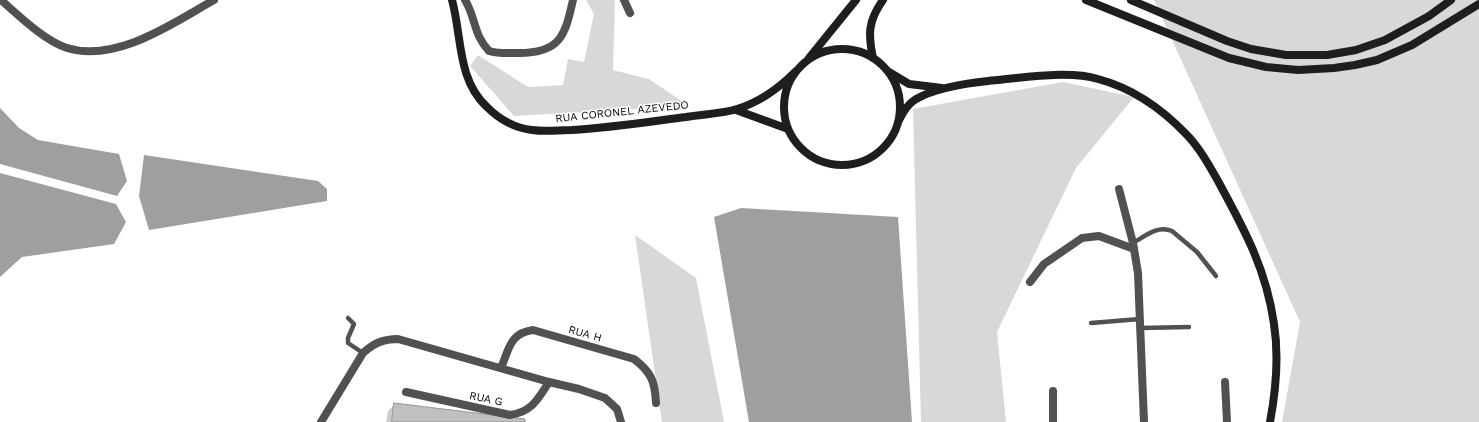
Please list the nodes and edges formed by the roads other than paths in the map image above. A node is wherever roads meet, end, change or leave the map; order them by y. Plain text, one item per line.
1 (1, 0) edge
2 (214, 0) edge
3 (452, 0) edge
4 (465, 0) edge
5 (573, 0) edge
6 (624, 0) edge
7 (856, 0) edge
8 (883, 0) edge
9 (1086, 0) edge
10 (1131, 0) edge
11 (1451, 0) edge
12 (1479, 4) edge
13 (630, 13) dead end
14 (873, 58) junction
15 (808, 60) junction
16 (795, 72) junction
17 (888, 72) junction
18 (945, 88) junction
19 (736, 110) junction
20 (898, 122) junction
21 (788, 129) junction
22 (1119, 189) dead end
23 (1134, 246) junction
24 (1216, 276) dead end
25 (1030, 282) dead end
26 (348, 318) dead end
27 (1140, 319) junction
28 (1091, 323) dead end
29 (1189, 327) dead end
30 (1141, 328) junction
31 (363, 353) junction
32 (501, 368) junction
33 (549, 382) junction
34 (1225, 382) dead end
35 (1053, 391) dead end
36 (406, 392) dead end
37 (656, 403) dead end
38 (321, 422) edge
39 (621, 422) edge
40 (1053, 422) edge
41 (1144, 422) edge
42 (1227, 422) edge
43 (1270, 422) edge

1 - 2 street
3 - 19 main road, RUA CORONEL AZEVEDO
4 - 5 street
6 - 13 street
7 - 15 main road
8 - 14 main road
9 - 12 main road
10 - 11 main road
14 - 15 main road
14 - 17 main road
15 - 16 main road
16 - 19 main road
16 - 21 main road
17 - 18 main road
17 - 20 main road
18 - 20 main road
18 - 43 main road
19 - 21 main road
20 - 21 main road
22 - 23 street
23 - 24 lane
23 - 25 street
23 - 27 street
26 - 31 lane
27 - 28 lane
27 - 30 street
29 - 30 lane
30 - 41 street
31 - 32 street
31 - 38 street
32 - 33 street
32 - 37 street, RUA H
33 - 36 street, RUA G
33 - 39 street
34 - 42 street
35 - 40 street

